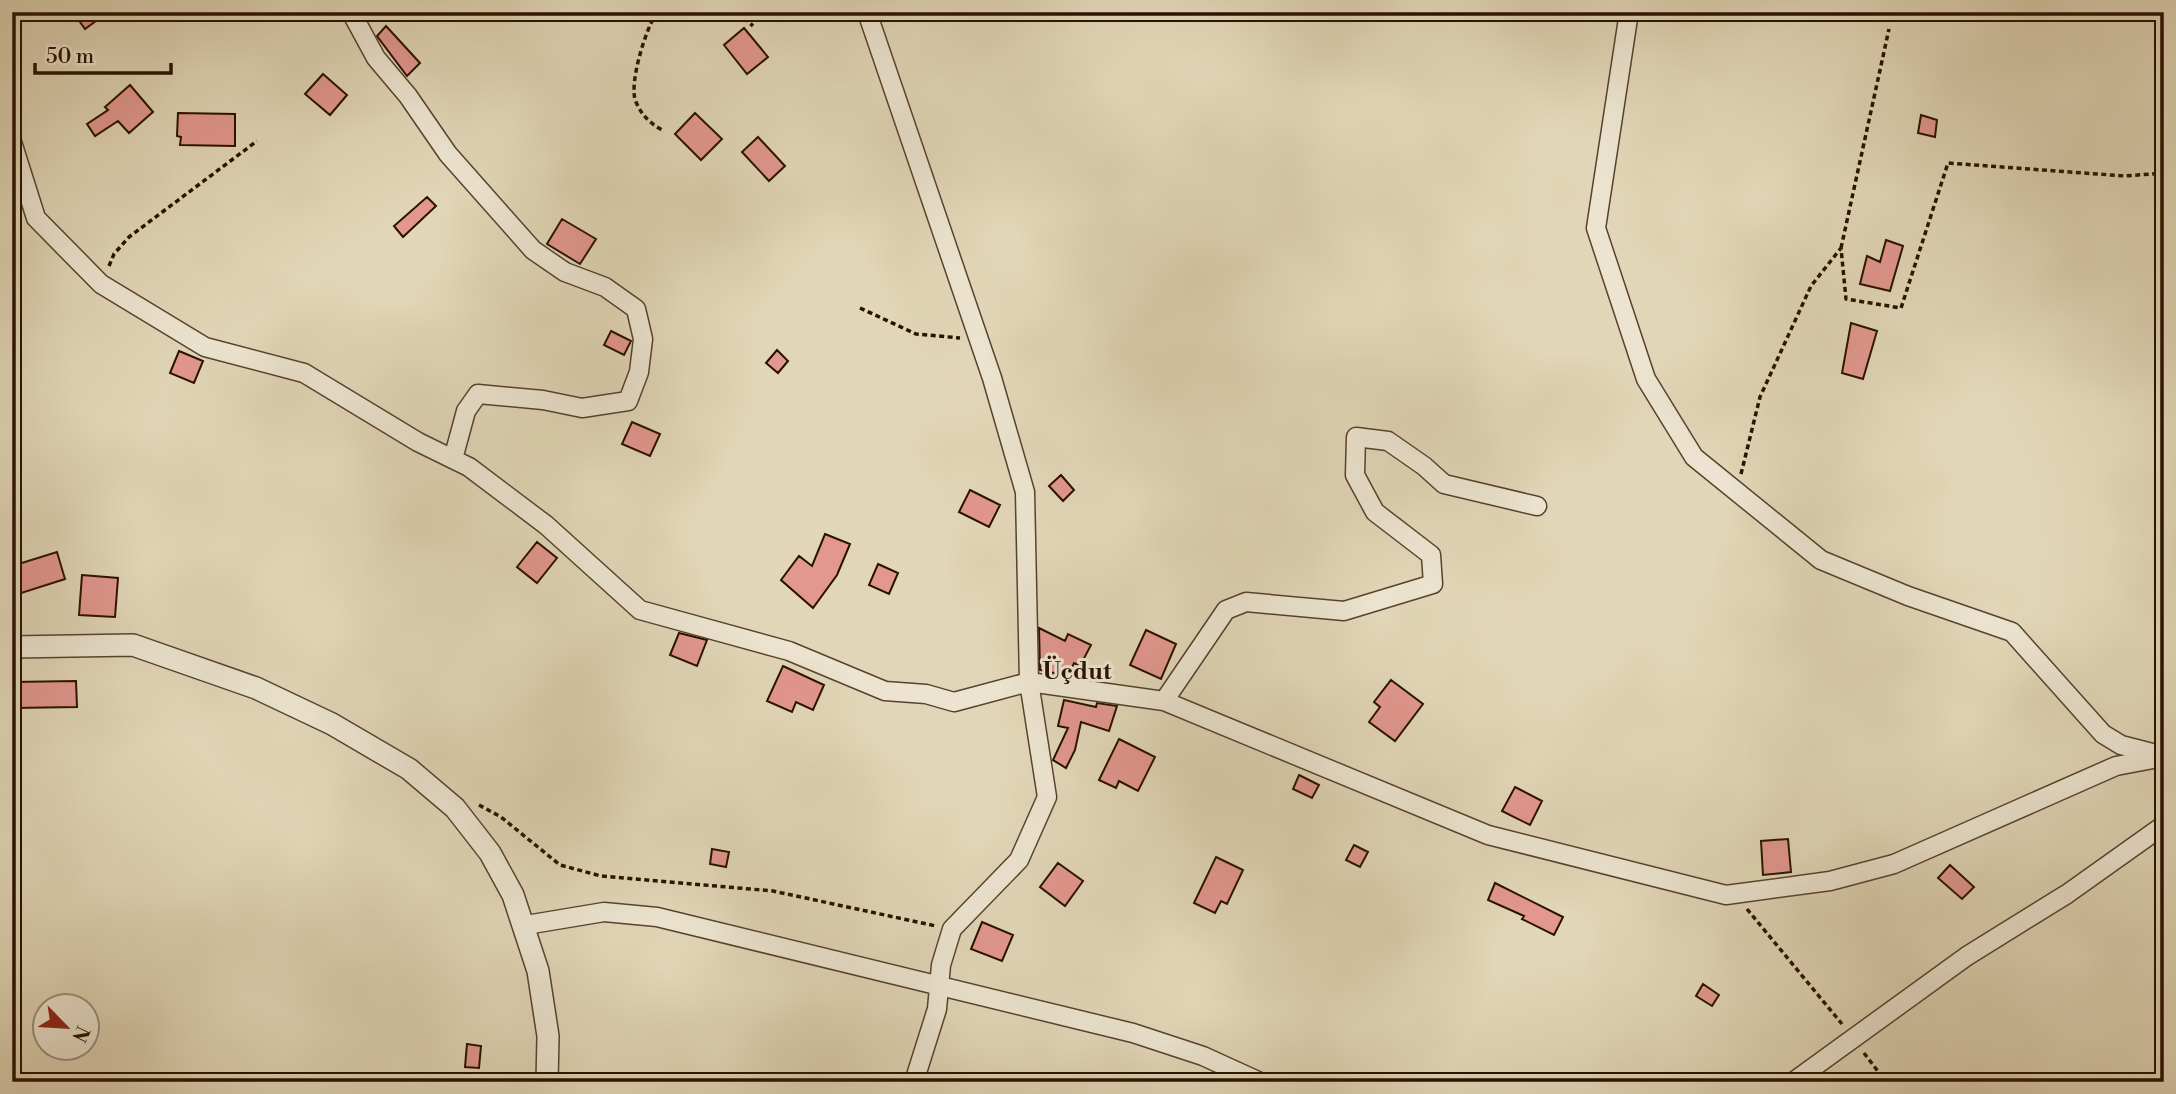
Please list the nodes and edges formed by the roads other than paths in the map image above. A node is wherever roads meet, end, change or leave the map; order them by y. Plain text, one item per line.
1 (351, 12) edge
2 (867, 12) edge
3 (1629, 12) edge
4 (12, 142) edge
5 (453, 459) junction
6 (1537, 506) dead end
7 (12, 646) edge
8 (1029, 682) junction
9 (1164, 701) junction
10 (2164, 756) edge
11 (2164, 825) edge
12 (526, 925) junction
13 (939, 985) junction
14 (547, 1082) edge
15 (914, 1082) edge
16 (1260, 1082) edge
17 (1793, 1082) edge

1 - 5 street
2 - 8 street
3 - 10 street
4 - 5 street
5 - 8 street
6 - 9 street
7 - 12 street
8 - 9 street
8 - 13 street
9 - 10 street
11 - 17 street
12 - 13 street
12 - 14 street
13 - 15 street
13 - 16 street

